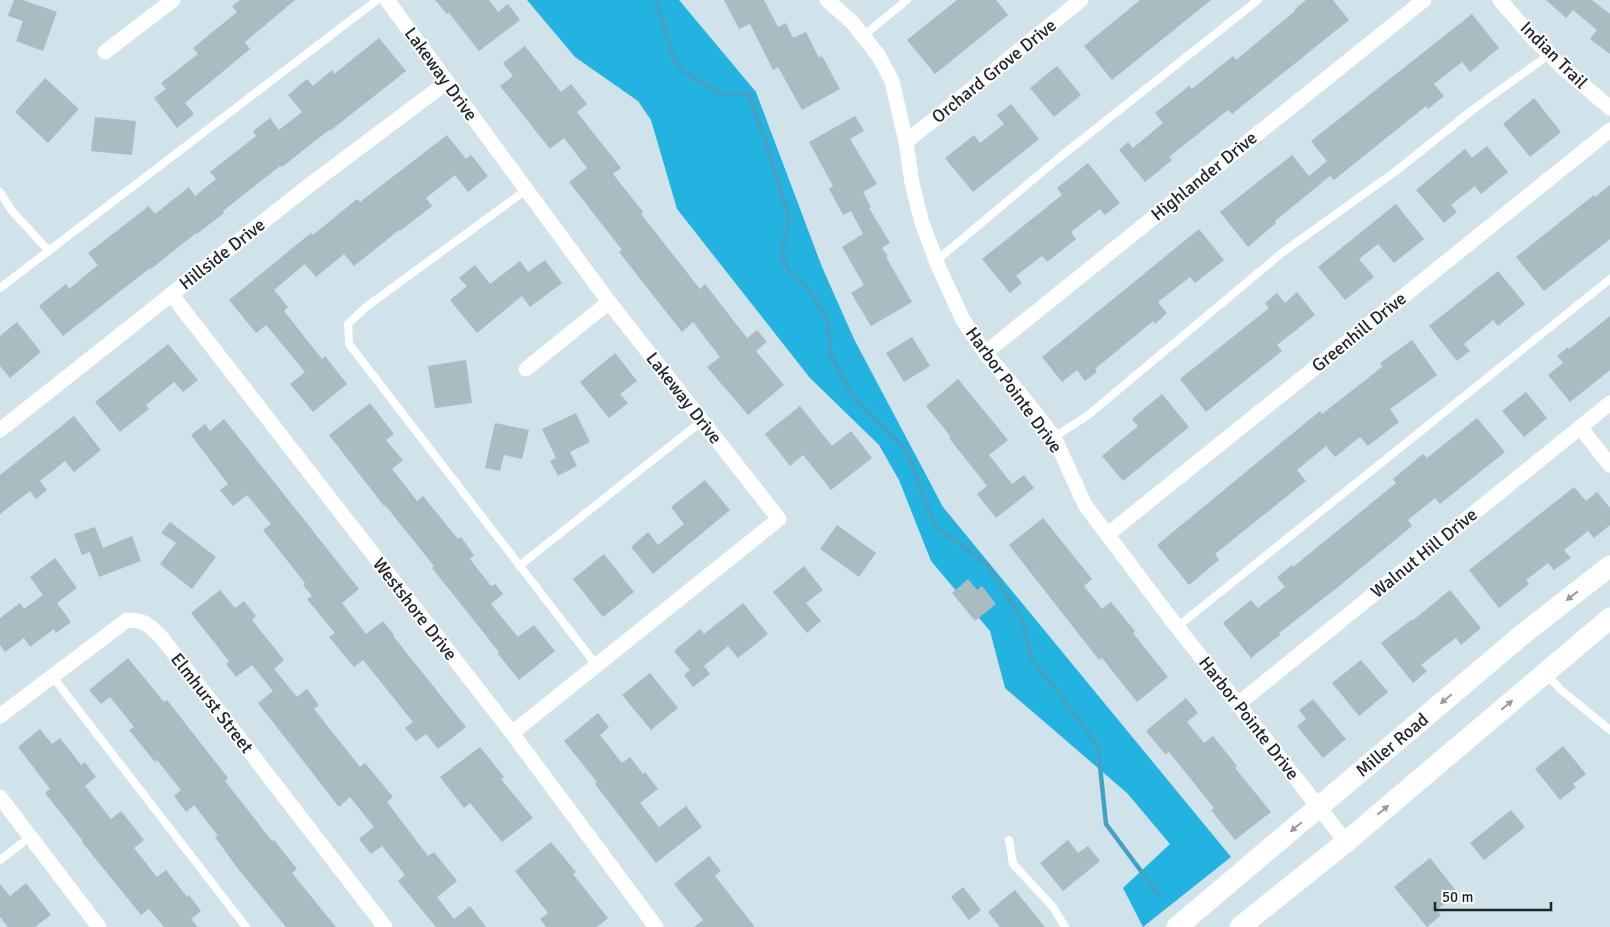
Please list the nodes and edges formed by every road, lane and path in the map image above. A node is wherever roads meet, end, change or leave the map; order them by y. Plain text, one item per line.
1 (173, 0) edge
2 (377, 0) edge
3 (386, 0) edge
4 (827, 0) edge
5 (907, 0) edge
6 (1081, 0) edge
7 (1258, 0) edge
8 (1424, 0) edge
9 (1500, 0) edge
10 (863, 36) junction
11 (105, 52) dead end
12 (1550, 54) junction
13 (447, 82) junction
14 (1610, 108) edge
15 (1610, 130) edge
16 (906, 142) junction
17 (526, 190) junction
18 (0, 192) edge
19 (49, 251) junction
20 (936, 261) junction
21 (1610, 279) edge
22 (0, 288) edge
23 (171, 294) junction
24 (609, 302) junction
25 (985, 352) junction
26 (526, 369) dead end
27 (1610, 403) edge
28 (702, 421) junction
29 (1580, 427) junction
30 (0, 430) edge
31 (1054, 437) junction
32 (1610, 465) edge
33 (1108, 535) junction
34 (519, 566) junction
35 (1610, 566) edge
36 (1610, 618) edge
37 (1176, 627) junction
38 (597, 666) junction
39 (1545, 673) junction
40 (52, 676) junction
41 (1238, 704) junction
42 (0, 716) edge
43 (1610, 730) edge
44 (512, 733) junction
45 (0, 797) edge
46 (1319, 807) junction
47 (30, 837) junction
48 (1009, 840) dead end
49 (1346, 842) junction
50 (0, 860) edge
51 (1249, 924) edge
52 (96, 926) edge
53 (246, 927) edge
54 (385, 927) edge
55 (656, 927) edge
56 (1065, 927) edge
57 (1177, 927) edge

1 - 11 street
2 - 19 lane
3 - 13 street, Lakeway Drive
4 - 10 street, Harbor Pointe Drive
5 - 10 lane
6 - 16 street, Orchard Grove Drive
7 - 20 lane
8 - 25 street, Highlander Drive
9 - 12 street, Indian Trail
10 - 16 street, Harbor Pointe Drive
12 - 14 street, Indian Trail
12 - 31 lane
13 - 17 street, Lakeway Drive
13 - 23 street, Hillside Drive
15 - 33 street, Greenhill Drive
16 - 20 street, Harbor Pointe Drive
17 - 24 street, Lakeway Drive
17 - 34 lane
18 - 19 lane
19 - 22 lane
20 - 25 street, Harbor Pointe Drive
21 - 37 lane
23 - 30 street, Hillside Drive
23 - 44 street, Westshore Drive
24 - 26 street
24 - 28 street, Lakeway Drive
25 - 31 street, Harbor Pointe Drive
27 - 29 street, Walnut Hill Drive
28 - 34 lane
28 - 38 street, Lakeway Drive
29 - 32 street
29 - 41 street, Walnut Hill Drive
31 - 33 street, Harbor Pointe Drive
33 - 37 street, Harbor Pointe Drive
34 - 38 lane
35 -> 46 main road, Miller Road
36 - 39 main road
37 - 41 street, Harbor Pointe Drive
38 - 44 street, Lakeway Drive
39 - 43 lane
49 -> 39 main road
40 - 42 street, Elmhurst Street
40 - 53 lane
40 - 54 street, Elmhurst Street
41 - 46 street, Harbor Pointe Drive
44 - 55 street, Westshore Drive
45 - 47 street
46 - 49 street, Harbor Pointe Drive
46 -> 57 main road, Miller Road
47 - 50 lane
47 - 52 street
48 - 56 lane
49 - 51 main road

